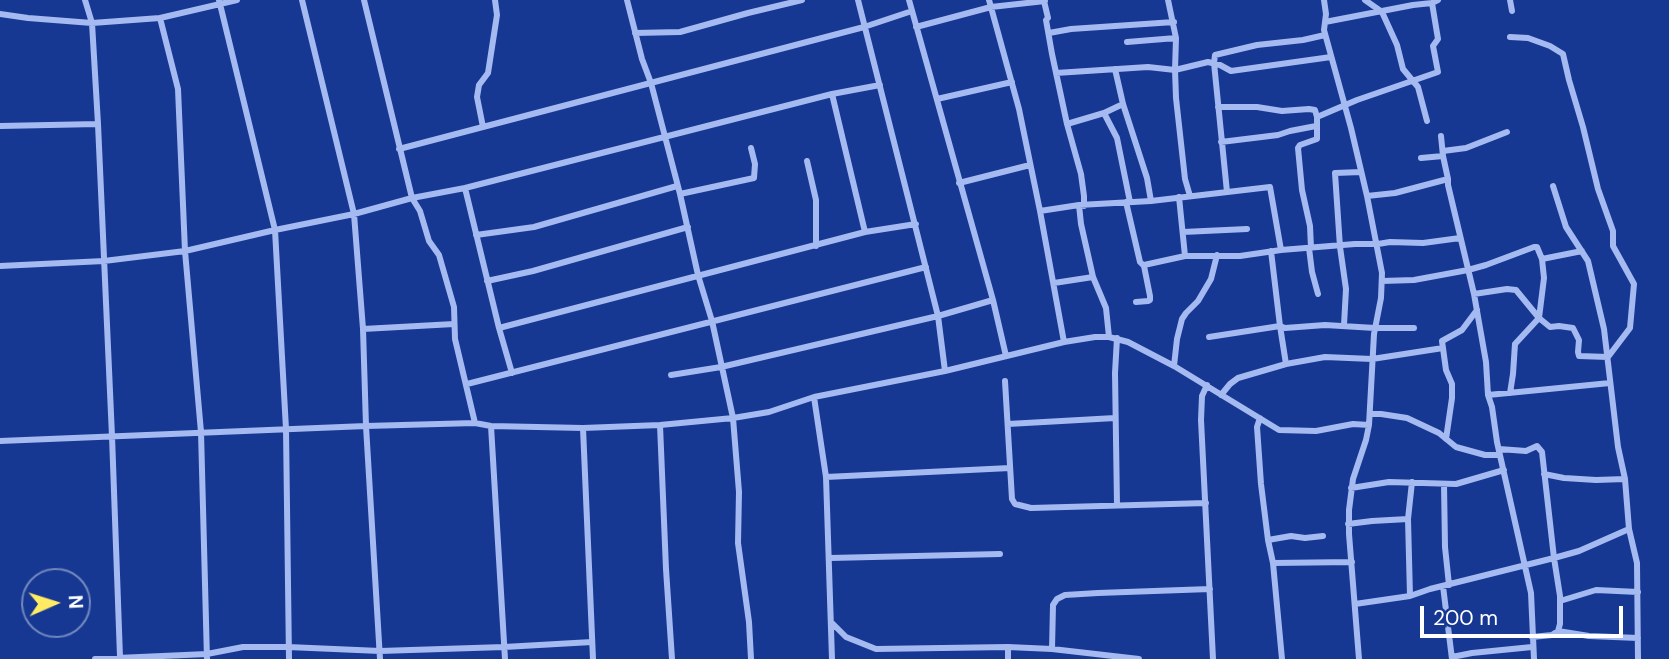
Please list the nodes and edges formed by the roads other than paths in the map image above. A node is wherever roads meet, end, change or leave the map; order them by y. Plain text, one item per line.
1 (85, 0) edge
2 (237, 0) edge
3 (302, 0) edge
4 (364, 0) edge
5 (495, 0) edge
6 (627, 0) edge
7 (802, 0) edge
8 (858, 0) edge
9 (909, 0) edge
10 (1168, 0) edge
11 (1324, 0) edge
12 (1366, 0) edge
13 (1510, 0) edge
14 (1045, 1) edge
15 (220, 2) edge
16 (1435, 2) edge
17 (990, 4) edge
18 (912, 11) junction
19 (1512, 11) dead end
20 (1382, 12) junction
21 (0, 14) edge
22 (160, 18) junction
23 (1174, 22) junction
24 (1325, 22) junction
25 (92, 23) junction
26 (864, 27) junction
27 (916, 27) junction
28 (635, 33) junction
29 (1049, 33) junction
30 (1325, 35) junction
31 (1510, 37) dead end
32 (1177, 38) junction
33 (1127, 42) dead end
34 (1331, 57) junction
35 (1214, 63) junction
36 (1115, 69) junction
37 (1175, 70) junction
38 (1056, 73) junction
39 (1414, 81) junction
40 (1012, 82) junction
41 (651, 83) junction
42 (880, 86) junction
43 (832, 94) junction
44 (937, 99) junction
45 (1123, 104) junction
46 (1344, 106) junction
47 (1218, 107) junction
48 (1104, 113) junction
49 (1317, 117) junction
50 (1427, 121) dead end
51 (98, 124) junction
52 (1067, 124) junction
53 (0, 126) edge
54 (483, 127) junction
55 (1316, 127) junction
56 (1507, 132) dead end
57 (1441, 136) dead end
58 (665, 137) junction
59 (1221, 142) junction
60 (751, 148) dead end
61 (399, 149) junction
62 (1443, 154) junction
63 (1421, 158) dead end
64 (807, 162) dead end
65 (1030, 165) junction
66 (1361, 172) junction
67 (1448, 179) junction
68 (959, 183) junction
69 (1553, 186) dead end
70 (465, 188) junction
71 (679, 190) junction
72 (1227, 192) junction
73 (1190, 196) junction
74 (1367, 196) junction
75 (1179, 197) junction
76 (412, 198) junction
77 (1151, 201) junction
78 (1128, 202) junction
79 (1082, 205) junction
80 (1040, 211) junction
81 (354, 214) junction
82 (916, 224) junction
83 (688, 227) junction
84 (1247, 229) dead end
85 (275, 230) junction
86 (865, 232) junction
87 (1183, 232) junction
88 (476, 235) junction
89 (1460, 238) junction
90 (1378, 244) junction
91 (816, 246) junction
92 (1340, 247) junction
93 (1310, 248) junction
94 (1281, 250) junction
95 (185, 251) junction
96 (1270, 251) junction
97 (1582, 251) junction
98 (1185, 256) junction
99 (1217, 256) junction
100 (1542, 259) junction
101 (104, 261) junction
102 (1144, 265) junction
103 (0, 266) edge
104 (926, 267) junction
105 (1468, 270) junction
106 (698, 275) junction
107 (1093, 277) junction
108 (487, 281) junction
109 (1382, 281) junction
110 (1054, 283) junction
111 (1474, 294) junction
112 (1318, 295) dead end
113 (993, 300) junction
114 (1136, 302) dead end
115 (1477, 310) junction
116 (938, 316) junction
117 (1539, 318) junction
118 (712, 321) junction
119 (454, 324) junction
120 (1344, 325) junction
121 (1280, 326) junction
122 (499, 328) junction
123 (1375, 328) junction
124 (1414, 328) dead end
125 (363, 329) junction
126 (1109, 337) junction
127 (1209, 337) dead end
128 (1117, 338) junction
129 (1064, 342) junction
130 (1443, 348) junction
131 (1006, 355) junction
132 (1608, 357) junction
133 (1372, 359) junction
134 (1286, 365) junction
135 (1174, 366) junction
136 (721, 367) junction
137 (946, 371) junction
138 (512, 373) junction
139 (671, 375) dead end
140 (1005, 381) dead end
141 (1610, 383) junction
142 (467, 384) junction
143 (1206, 385) junction
144 (1510, 393) junction
145 (1221, 395) junction
146 (1488, 395) junction
147 (814, 397) junction
148 (1370, 414) junction
149 (733, 418) junction
150 (1115, 418) junction
151 (1260, 418) junction
152 (474, 423) junction
153 (1007, 424) junction
154 (660, 425) junction
155 (1369, 425) junction
156 (366, 426) junction
157 (491, 426) junction
158 (583, 428) junction
159 (286, 429) junction
160 (201, 432) junction
161 (112, 436) junction
162 (1446, 439) junction
163 (0, 441) edge
164 (1500, 452) junction
165 (1010, 468) junction
166 (1504, 470) junction
167 (1544, 474) junction
168 (827, 477) junction
169 (1625, 479) junction
170 (1412, 482) junction
171 (1444, 484) junction
172 (1351, 488) junction
173 (1206, 503) junction
174 (1117, 505) junction
175 (1408, 519) junction
176 (1348, 524) junction
177 (1629, 529) junction
178 (1323, 536) dead end
179 (1268, 540) junction
180 (1000, 554) dead end
181 (830, 558) junction
182 (1554, 558) junction
183 (1352, 562) junction
184 (1273, 563) junction
185 (1525, 566) junction
186 (1446, 585) junction
187 (1210, 589) junction
188 (1638, 592) junction
189 (1410, 596) junction
190 (1560, 601) junction
191 (1355, 604) junction
192 (832, 623) junction
193 (1558, 631) junction
194 (1532, 636) junction
195 (1638, 638) junction
196 (592, 642) junction
197 (288, 647) junction
198 (504, 647) junction
199 (1008, 647) junction
200 (1532, 647) junction
201 (1052, 649) junction
202 (380, 651) junction
203 (120, 657) junction
204 (161, 657) edge
205 (207, 657) edge
206 (1452, 658) edge
207 (94, 659) edge
208 (289, 659) edge
209 (380, 659) edge
210 (505, 659) edge
211 (593, 659) edge
212 (672, 659) edge
213 (751, 659) edge
214 (832, 659) edge
215 (1008, 659) edge
216 (1139, 659) edge
217 (1213, 659) edge
218 (1282, 659) edge
219 (1359, 659) edge
220 (1534, 659) edge
221 (1639, 659) edge

1 - 25 street
2 - 15 street
3 - 81 street
4 - 61 street
5 - 54 street
6 - 28 street
7 - 28 street
8 - 26 street
9 - 18 street
10 - 23 street
11 - 24 street
12 - 20 street
13 - 19 street
14 - 17 street
14 - 29 street
15 - 22 street
15 - 85 street
16 - 20 street
16 - 39 street
17 - 27 street
17 - 40 street
18 - 26 street
18 - 27 street
20 - 24 street
20 - 39 street
21 - 25 street
22 - 25 street
22 - 95 street
23 - 29 street
23 - 32 street
24 - 30 street
25 - 51 street
26 - 41 street
26 - 42 street
27 - 44 street
28 - 41 street
29 - 38 street
30 - 34 street
30 - 35 street
31 - 132 street
32 - 33 street
32 - 37 street
34 - 35 street
34 - 46 street
35 - 37 street
35 - 47 street
36 - 37 street
36 - 38 street
36 - 45 street
37 - 73 street
38 - 52 street
39 - 46 street
39 - 50 street
40 - 44 street
40 - 65 street
41 - 54 street
41 - 58 street
42 - 43 street
42 - 82 street
43 - 58 street
43 - 86 street
44 - 68 street
45 - 48 street
45 - 77 street
46 - 49 street
46 - 66 street
47 - 49 street
47 - 59 street
48 - 52 street
48 - 78 street
49 - 55 street
51 - 53 street
51 - 101 street
52 - 79 street
54 - 61 street
55 - 59 street
55 - 93 street
56 - 62 street
57 - 62 street
58 - 70 street
58 - 71 street
59 - 72 street
60 - 71 street
61 - 76 street
62 - 63 street
62 - 67 street
64 - 91 street
65 - 68 street
65 - 80 street
66 - 74 street
66 - 92 street
67 - 74 street
67 - 89 street
68 - 113 street
69 - 97 street
70 - 76 street
70 - 88 street
71 - 83 street
71 - 88 street
72 - 73 street
72 - 94 street
73 - 75 street
74 - 90 street
75 - 77 street
75 - 87 street
76 - 81 street
76 - 119 street
77 - 78 street
78 - 79 street
78 - 102 street
79 - 80 street
79 - 107 street
80 - 110 street
81 - 85 street
81 - 125 street
82 - 86 street
82 - 104 street
83 - 106 street
83 - 108 street
84 - 87 street
85 - 95 street
85 - 159 street
86 - 91 street
87 - 98 street
88 - 108 street
89 - 90 street
89 - 105 street
90 - 92 street
90 - 109 street
91 - 106 street
92 - 93 street
92 - 120 street
93 - 94 street
93 - 112 street
94 - 96 street
95 - 101 street
95 - 160 street
96 - 99 street
96 - 121 street
97 - 100 street
97 - 132 street
98 - 99 street
98 - 102 street
99 - 135 street
100 - 105 street
100 - 117 street
101 - 103 street
101 - 161 street
102 - 114 street
104 - 116 street
104 - 118 street
105 - 109 street
105 - 111 street
106 - 118 street
106 - 122 street
107 - 110 street
107 - 126 street
108 - 122 street
109 - 123 street
110 - 129 street
111 - 115 street
111 - 117 street
113 - 116 street
113 - 131 street
115 - 130 street
115 - 146 street
116 - 136 street
116 - 137 street
117 - 132 street
117 - 144 street
118 - 136 street
118 - 138 street
119 - 125 street
119 - 142 street
120 - 121 street
120 - 123 street
121 - 127 street
121 - 134 street
122 - 138 street
123 - 124 street
123 - 133 street
125 - 156 street
126 - 128 street
126 - 129 street
128 - 135 street
128 - 150 street
129 - 131 street
130 - 133 street
130 - 162 street
131 - 137 street
132 - 141 street
133 - 134 street
133 - 148 street
134 - 145 street
135 - 143 street
136 - 139 street
136 - 149 street
137 - 147 street
138 - 142 street
140 - 153 street
141 - 144 street
141 - 169 street
142 - 152 street
143 - 145 street
143 - 173 street
144 - 146 street
145 - 151 street
146 - 164 street
147 - 149 street
147 - 168 street
148 - 155 street
148 - 162 street
149 - 154 street
149 - 213 street
150 - 153 street
150 - 174 street
151 - 155 street
151 - 179 street
152 - 156 street
152 - 157 street
153 - 165 street
154 - 158 street
154 - 212 street
155 - 172 street
156 - 159 street
156 - 202 street
157 - 158 street
157 - 198 street
158 - 196 street
159 - 160 street
159 - 197 street
160 - 161 street
160 - 205 street
161 - 163 street
161 - 203 street
162 - 164 street
164 - 166 street
164 - 167 street
165 - 168 street
165 - 174 street
166 - 171 street
166 - 185 street
167 - 169 street
167 - 182 street
168 - 181 street
169 - 177 street
170 - 171 street
170 - 172 street
170 - 175 street
171 - 186 street
172 - 176 street
173 - 174 street
173 - 187 street
175 - 176 street
175 - 189 street
176 - 183 street
177 - 182 street
177 - 188 street
178 - 179 street
179 - 184 street
180 - 181 street
181 - 192 street
182 - 185 street
182 - 190 street
183 - 184 street
183 - 191 street
184 - 218 street
185 - 186 street
185 - 194 street
186 - 189 street
186 - 206 street
187 - 201 street
187 - 217 street
188 - 190 street
188 - 195 street
189 - 191 street
190 - 193 street
191 - 219 street
192 - 199 street
192 - 214 street
193 - 194 street
193 - 195 street
194 - 200 street
195 - 221 street
196 - 198 street
196 - 211 street
197 - 202 street
197 - 205 street
197 - 208 street
198 - 202 street
198 - 210 street
199 - 201 street
199 - 215 street
200 - 206 street
200 - 220 street
201 - 216 street
202 - 209 street
203 - 204 street
203 - 207 street
204 - 205 street

